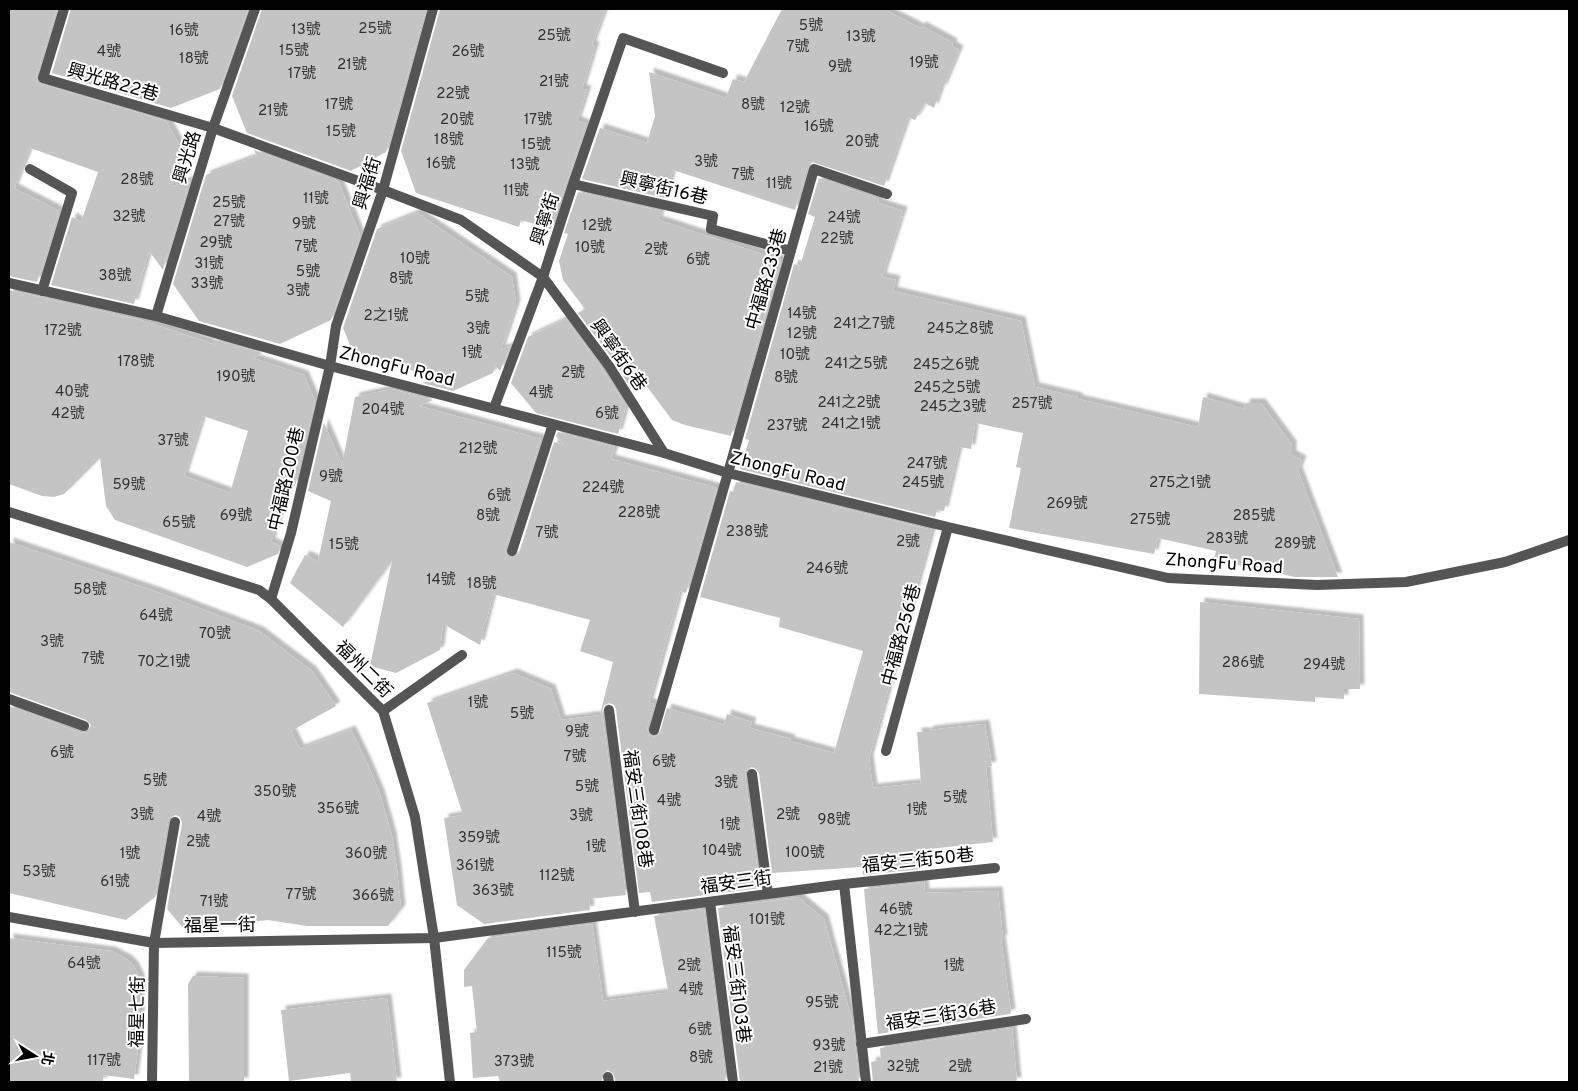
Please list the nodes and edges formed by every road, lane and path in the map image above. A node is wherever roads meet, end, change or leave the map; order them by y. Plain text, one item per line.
1 (64, 9) edge
2 (255, 9) edge
3 (432, 9) edge
4 (722, 73) dead end
5 (213, 128) junction
6 (30, 169) dead end
7 (573, 184) junction
8 (383, 190) junction
9 (887, 194) dead end
10 (791, 251) junction
11 (543, 277) junction
12 (9, 283) edge
13 (42, 291) junction
14 (156, 316) junction
15 (330, 366) junction
16 (494, 408) junction
17 (553, 424) junction
18 (664, 453) junction
19 (728, 473) junction
20 (9, 512) edge
21 (948, 527) junction
22 (1569, 540) edge
23 (512, 551) dead end
24 (271, 599) junction
25 (462, 655) dead end
26 (9, 699) edge
27 (609, 710) dead end
28 (383, 711) junction
29 (84, 726) dead end
30 (654, 730) dead end
31 (886, 752) dead end
32 (752, 774) dead end
33 (175, 822) dead end
34 (995, 868) dead end
35 (844, 884) junction
36 (768, 894) junction
37 (710, 902) junction
38 (635, 912) junction
39 (9, 917) edge
40 (434, 938) junction
41 (154, 943) junction
42 (1026, 1019) dead end
43 (862, 1044) junction
44 (152, 1082) edge
45 (450, 1082) edge
46 (733, 1082) edge
47 (866, 1082) edge

1 - 5 street, 興光路22巷
2 - 5 street, 興光路
3 - 8 street, 興福街
4 - 7 street, 興寧街
5 - 8 street, 興寧街6巷
5 - 14 street, 興光路
6 - 13 street
7 - 10 street, 興寧街16巷
7 - 11 street, 興寧街
8 - 11 street, 興寧街6巷
8 - 15 street, 興福街
9 - 10 street, 中福路233巷
10 - 19 street, 中福路233巷
11 - 16 street, 興寧街
11 - 18 street, 興寧街6巷
12 - 13 street, ZhongFu Road
13 - 14 street, ZhongFu Road
14 - 15 street, ZhongFu Road
15 - 16 street, ZhongFu Road
15 - 24 street, 中福路200巷
16 - 17 street, ZhongFu Road
17 - 18 street, ZhongFu Road
17 - 23 street
18 - 19 street, ZhongFu Road
19 - 21 street, ZhongFu Road
19 - 30 street, 中福路233巷
20 - 24 street, 福州二街
21 - 22 street, ZhongFu Road
21 - 31 street, 中福路256巷
24 - 28 street, 福州二街
25 - 28 street
26 - 29 street
27 - 38 street, 福安三街108巷
28 - 40 street, 福州二街
32 - 36 street
33 - 41 street, 福星七街
34 - 35 street, 福安三街50巷
35 - 36 street, 福安三街
35 - 43 street
36 - 37 street, 福安三街
37 - 38 street, 福安三街
37 - 46 street, 福安三街103巷
38 - 40 street, 福安三街
39 - 41 street, 福星一街
40 - 41 street, 福星一街
40 - 45 street, 福州二街
41 - 44 street, 福星七街
42 - 43 street, 福安三街36巷
43 - 47 street

